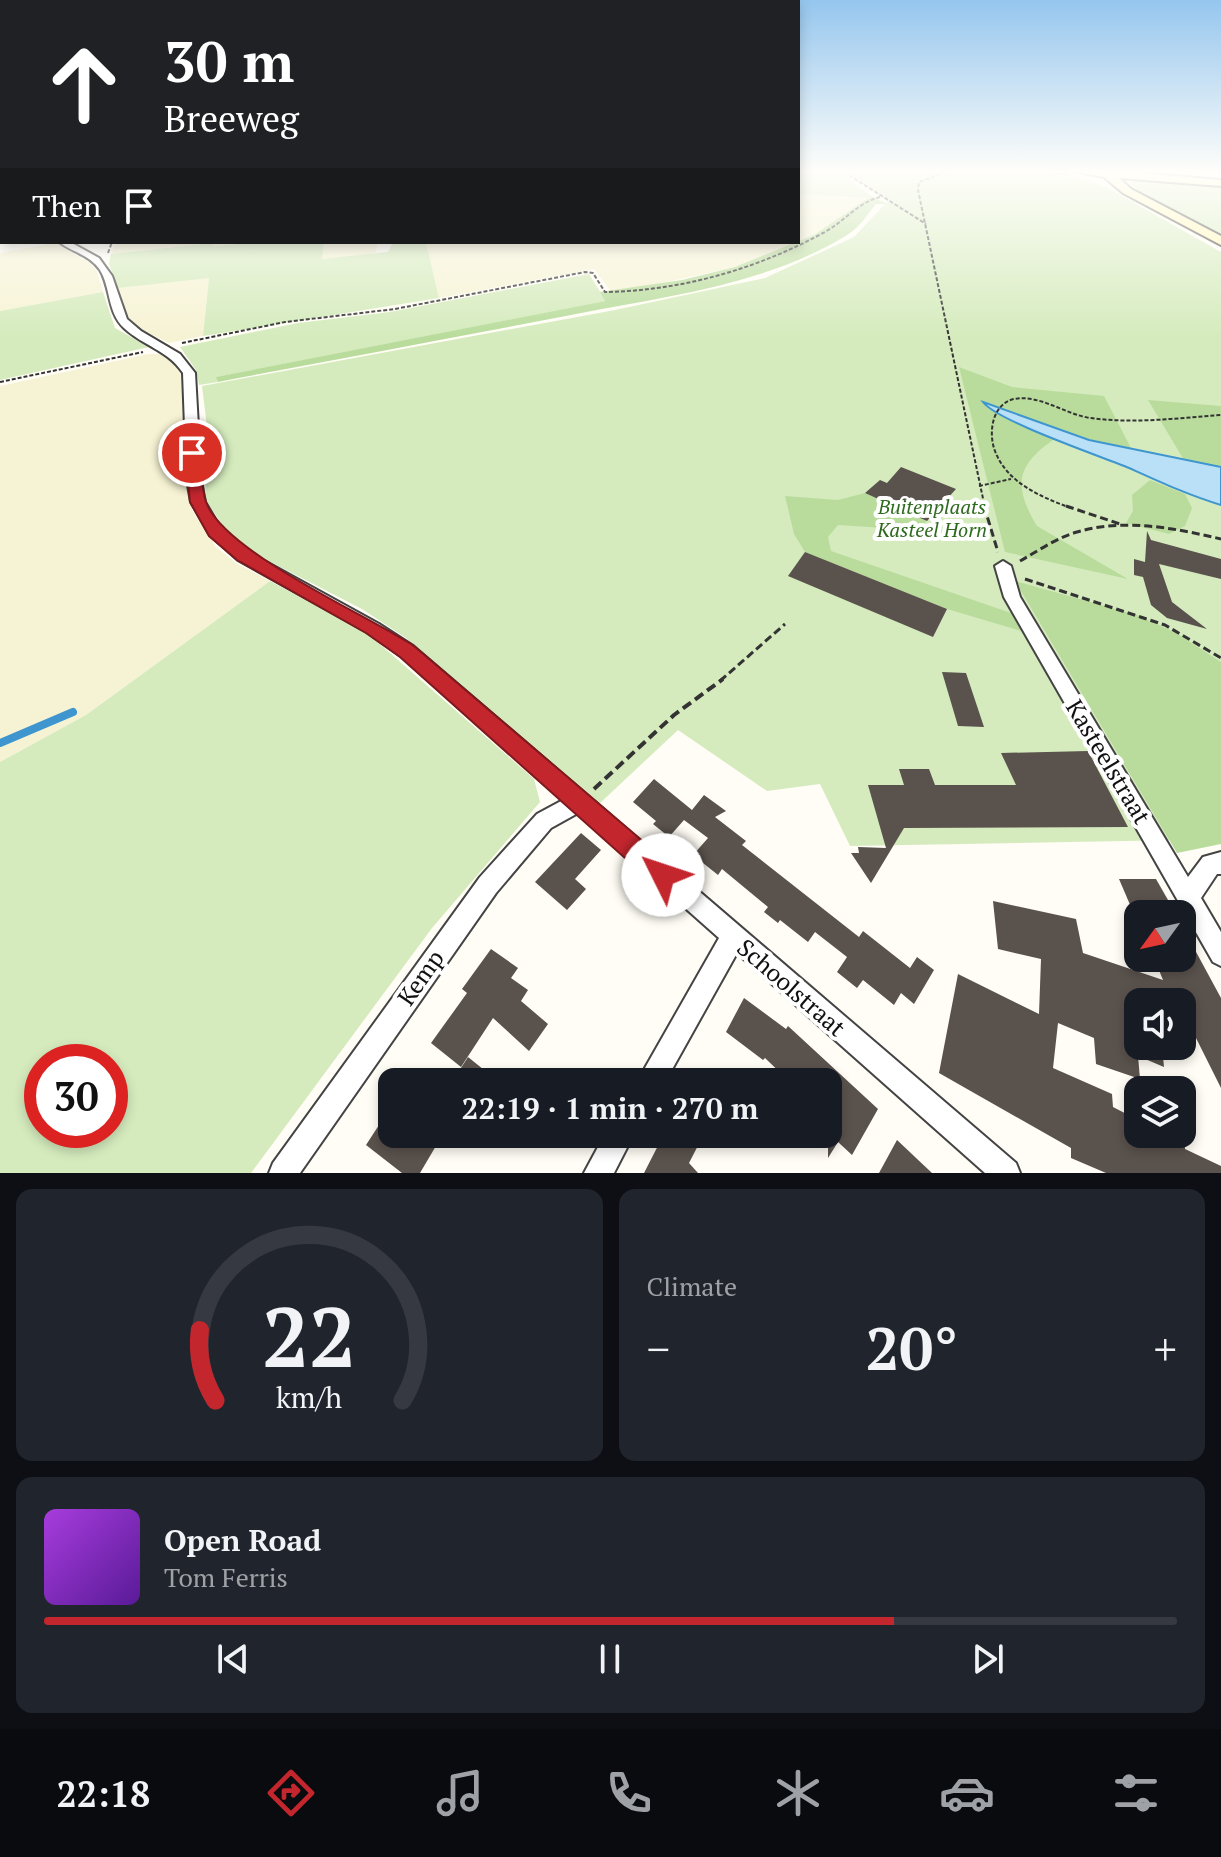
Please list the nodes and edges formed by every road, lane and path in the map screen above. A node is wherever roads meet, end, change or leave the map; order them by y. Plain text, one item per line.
1 (833, 227) edge
2 (927, 227) edge
3 (1194, 227) edge
4 (1221, 241) edge
5 (800, 243) edge
6 (67, 244) edge
7 (799, 244) edge
8 (165, 347) junction
9 (0, 382) edge
10 (1221, 415) edge
11 (1011, 479) junction
12 (978, 486) junction
13 (1120, 524) junction
14 (1221, 539) edge
15 (1005, 566) junction
16 (785, 624) dead end
17 (1221, 658) edge
18 (579, 802) junction
19 (1221, 863) edge
20 (1189, 895) junction
21 (733, 937) junction
22 (1221, 954) edge
23 (658, 1068) edge
24 (612, 1148) edge
25 (991, 1168) edge
26 (283, 1173) edge
27 (598, 1173) edge

1 - 5 path
2 - 12 path
3 - 4 main road
6 - 8 street
7 - 8 path
8 - 9 path
8 - 18 street, Schoolstraat
10 - 11 path
11 - 12 path
11 - 13 path
12 - 15 path
13 - 14 path
13 - 15 path
15 - 17 path
15 - 20 street, Kasteelstraat
16 - 18 path
18 - 21 street, Schoolstraat
18 - 26 street, Kemp
19 - 20 street
20 - 22 street, Kasteelstraat
21 - 23 street
21 - 25 street, Schoolstraat
24 - 27 street

